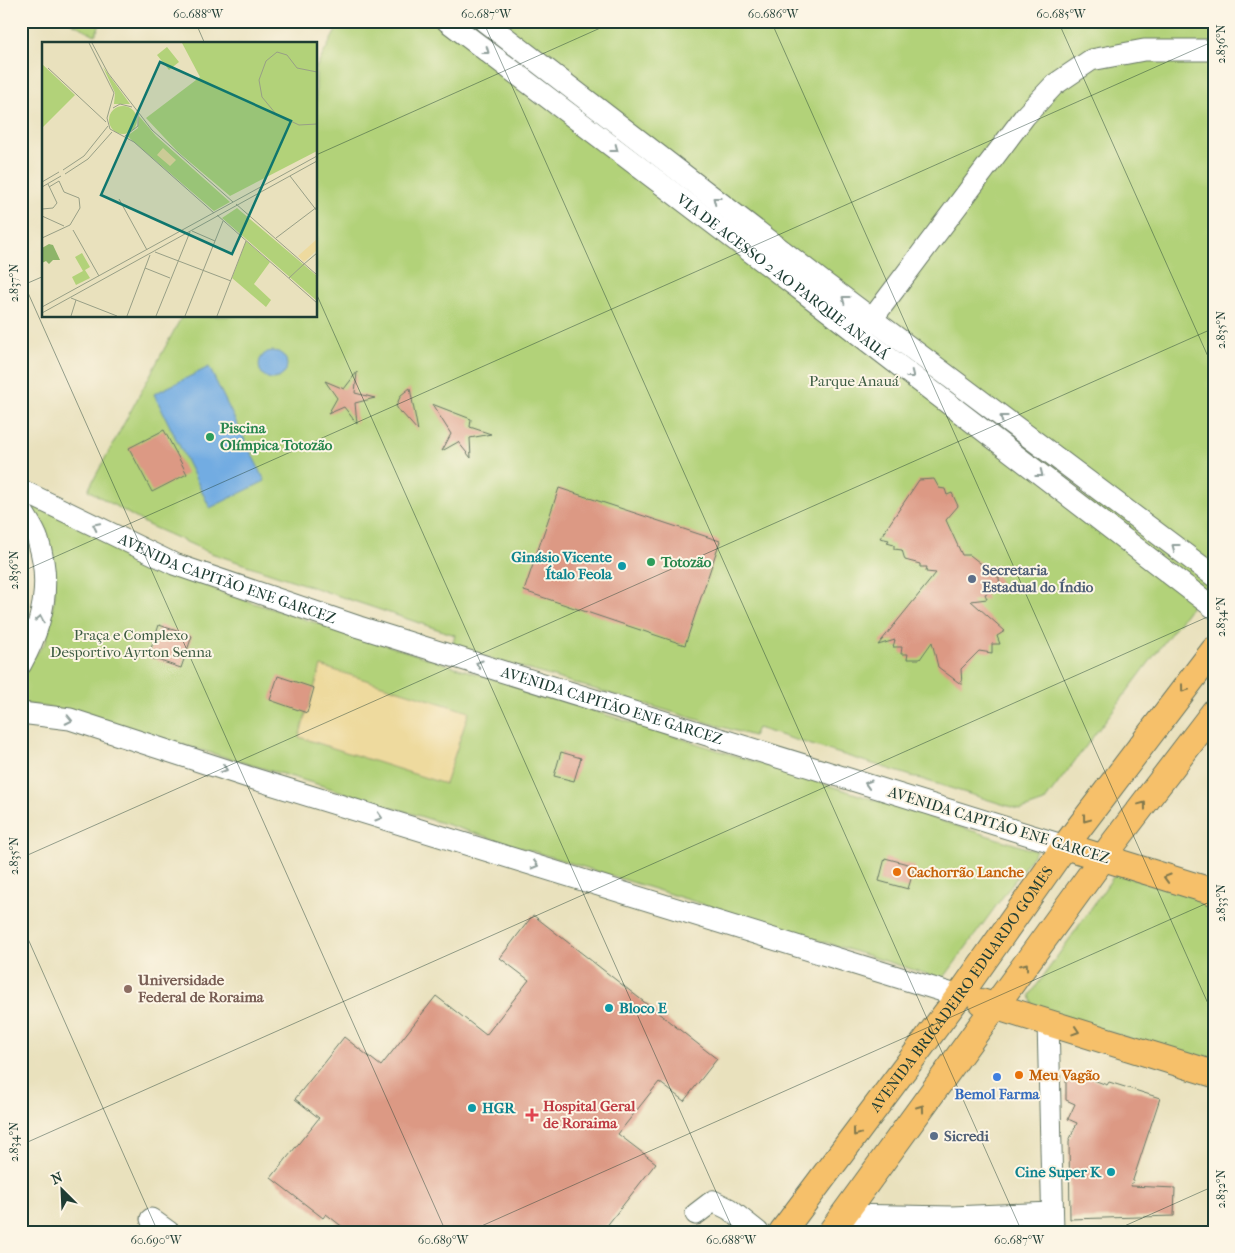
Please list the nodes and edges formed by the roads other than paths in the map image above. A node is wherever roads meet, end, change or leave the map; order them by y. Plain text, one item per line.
1 (447, 21) edge
2 (484, 21) edge
3 (1214, 50) edge
4 (865, 327) junction
5 (21, 490) edge
6 (21, 509) edge
7 (1214, 576) edge
8 (1214, 608) edge
9 (1214, 650) edge
10 (21, 664) edge
11 (1214, 712) edge
12 (21, 713) edge
13 (1065, 846) junction
14 (1103, 858) junction
15 (1214, 892) edge
16 (959, 996) junction
17 (996, 1005) junction
18 (1048, 1021) junction
19 (1214, 1074) edge
20 (696, 1214) dead end
21 (152, 1219) dead end
22 (1052, 1222) edge
23 (837, 1224) edge
24 (169, 1232) edge
25 (758, 1232) edge
26 (782, 1232) edge

1 -> 4 street, VIA DE ACESSO 2 AO PARQUE ANAUÁ
4 -> 2 street, VIA DE ACESSO 2 AO PARQUE ANAUÁ
3 - 4 street
7 -> 4 street, VIA DE ACESSO 2 AO PARQUE ANAUÁ
4 -> 8 street, VIA DE ACESSO 2 AO PARQUE ANAUÁ
13 -> 5 street, AVENIDA CAPITÃO ENE GARCEZ
10 -> 6 street
9 -> 13 main road, AVENIDA BRIGADEIRO EDUARDO GOMES
14 -> 11 main road
12 -> 16 street
13 - 14 main road, AVENIDA CAPITÃO ENE GARCEZ
13 - 16 main road, AVENIDA BRIGADEIRO EDUARDO GOMES
15 -> 14 main road, AVENIDA CAPITÃO ENE GARCEZ
17 -> 14 main road
16 - 17 main road
16 -> 26 main road, AVENIDA BRIGADEIRO EDUARDO GOMES
17 - 18 main road
23 -> 17 main road
18 -> 19 main road
18 - 22 street
20 - 25 street
21 - 24 street
22 - 23 street

